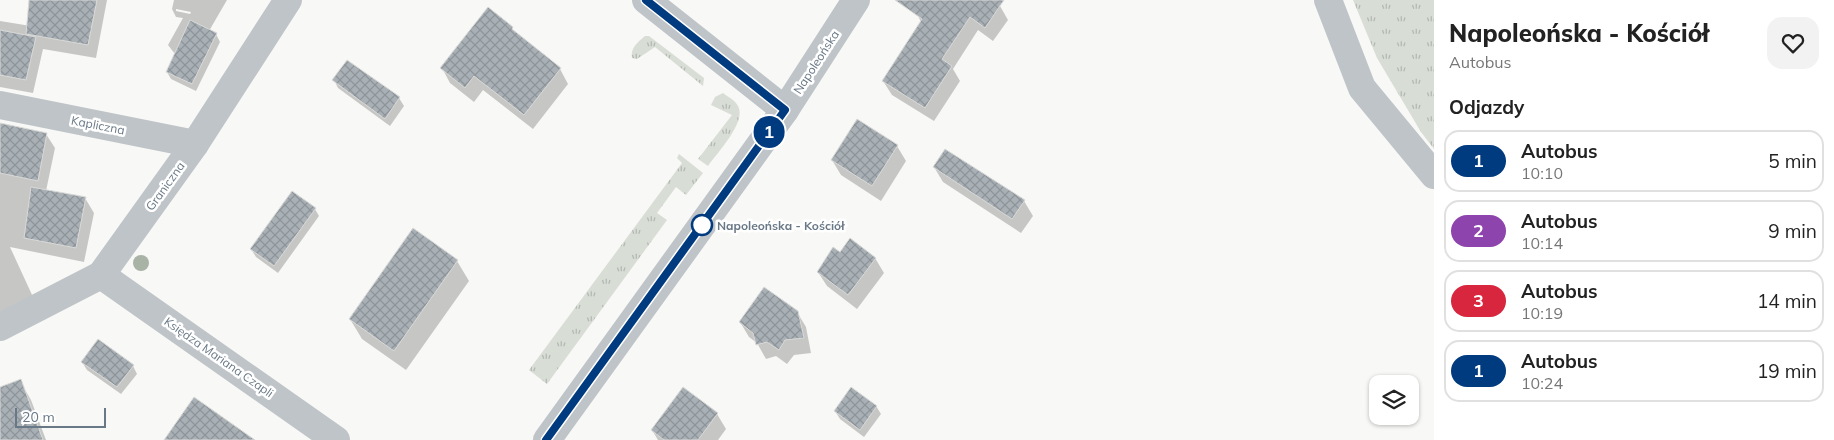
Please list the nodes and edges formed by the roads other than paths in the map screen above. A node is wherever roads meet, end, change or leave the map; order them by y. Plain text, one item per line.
1 (288, 0) edge
2 (646, 0) edge
3 (856, 0) edge
4 (1328, 0) edge
5 (0, 105) edge
6 (785, 110) junction
7 (195, 144) junction
8 (1434, 175) edge
9 (101, 275) junction
10 (0, 327) edge
11 (336, 440) edge
12 (546, 440) edge

1 - 7 street, Graniczna
2 - 6 street
3 - 6 street, Napoleońska
4 - 8 street
5 - 7 street, Kapliczna
6 - 12 street, Napoleońska
7 - 9 street, Graniczna
9 - 10 street, Graniczna
9 - 11 street, Księdza Mariana Czapli

